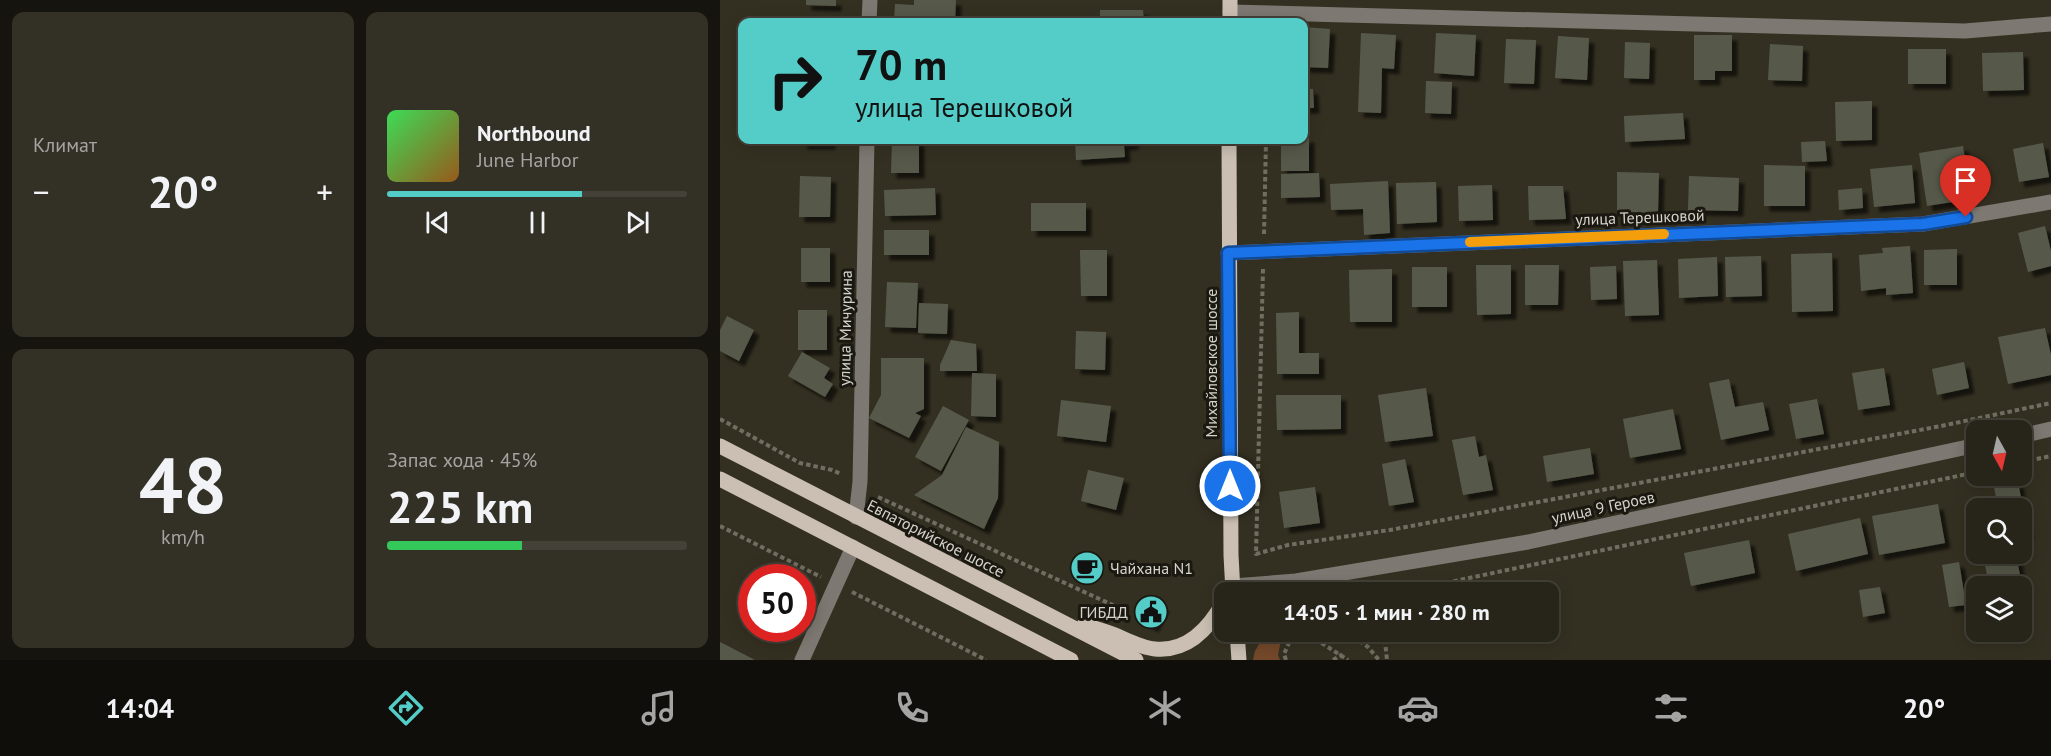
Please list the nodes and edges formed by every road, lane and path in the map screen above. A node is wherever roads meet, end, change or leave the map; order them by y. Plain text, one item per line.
1 (870, 0) edge
2 (1230, 12) edge
3 (870, 18) edge
4 (2051, 24) edge
5 (867, 144) edge
6 (1229, 144) edge
7 (1266, 144) edge
8 (2051, 202) edge
9 (1264, 251) junction
10 (1228, 253) junction
11 (2051, 403) edge
12 (720, 419) edge
13 (2051, 429) edge
14 (2032, 433) edge
15 (720, 446) edge
16 (1966, 447) edge
17 (2051, 456) edge
18 (2032, 460) edge
19 (1966, 474) edge
20 (720, 479) edge
21 (860, 483) junction
22 (856, 517) junction
23 (853, 547) junction
24 (1232, 582) edge
25 (1289, 582) edge
26 (1450, 582) edge
27 (1117, 607) dead end
28 (1039, 611) junction
29 (1214, 618) edge
30 (1238, 642) edge
31 (1289, 642) edge
32 (1320, 642) edge
33 (1361, 642) edge
34 (1385, 642) edge
35 (1342, 657) edge
36 (802, 660) edge
37 (1071, 660) edge
38 (1136, 660) edge
39 (1239, 660) edge
40 (1286, 660) edge
41 (1333, 660) edge
42 (1348, 660) edge
43 (1379, 660) edge
44 (1387, 660) edge

1 - 3 street
2 - 4 street
5 - 21 street, улица Мичурина
6 - 10 main road, Михайловское шоссе
7 - 9 path
8 - 9 street, улица Терешковой
9 - 10 street, улица Терешковой
9 - 11 path
10 - 24 main road, Михайловское шоссе
12 - 21 path
13 - 14 street
15 - 22 main road, Евпаторийское шоссе
16 - 25 street, улица 9 Героев
17 - 18 path
19 - 26 path
20 - 23 main road
21 - 22 street, улица Мичурина
21 - 27 path
22 - 28 main road, Евпаторийское шоссе
23 - 36 street
23 - 37 main road
28 - 29 main road
28 - 38 main road, Евпаторийское шоссе
30 - 39 main road
31 - 40 path
32 - 35 path
33 - 43 path
34 - 44 path
35 - 41 path
35 - 42 path

